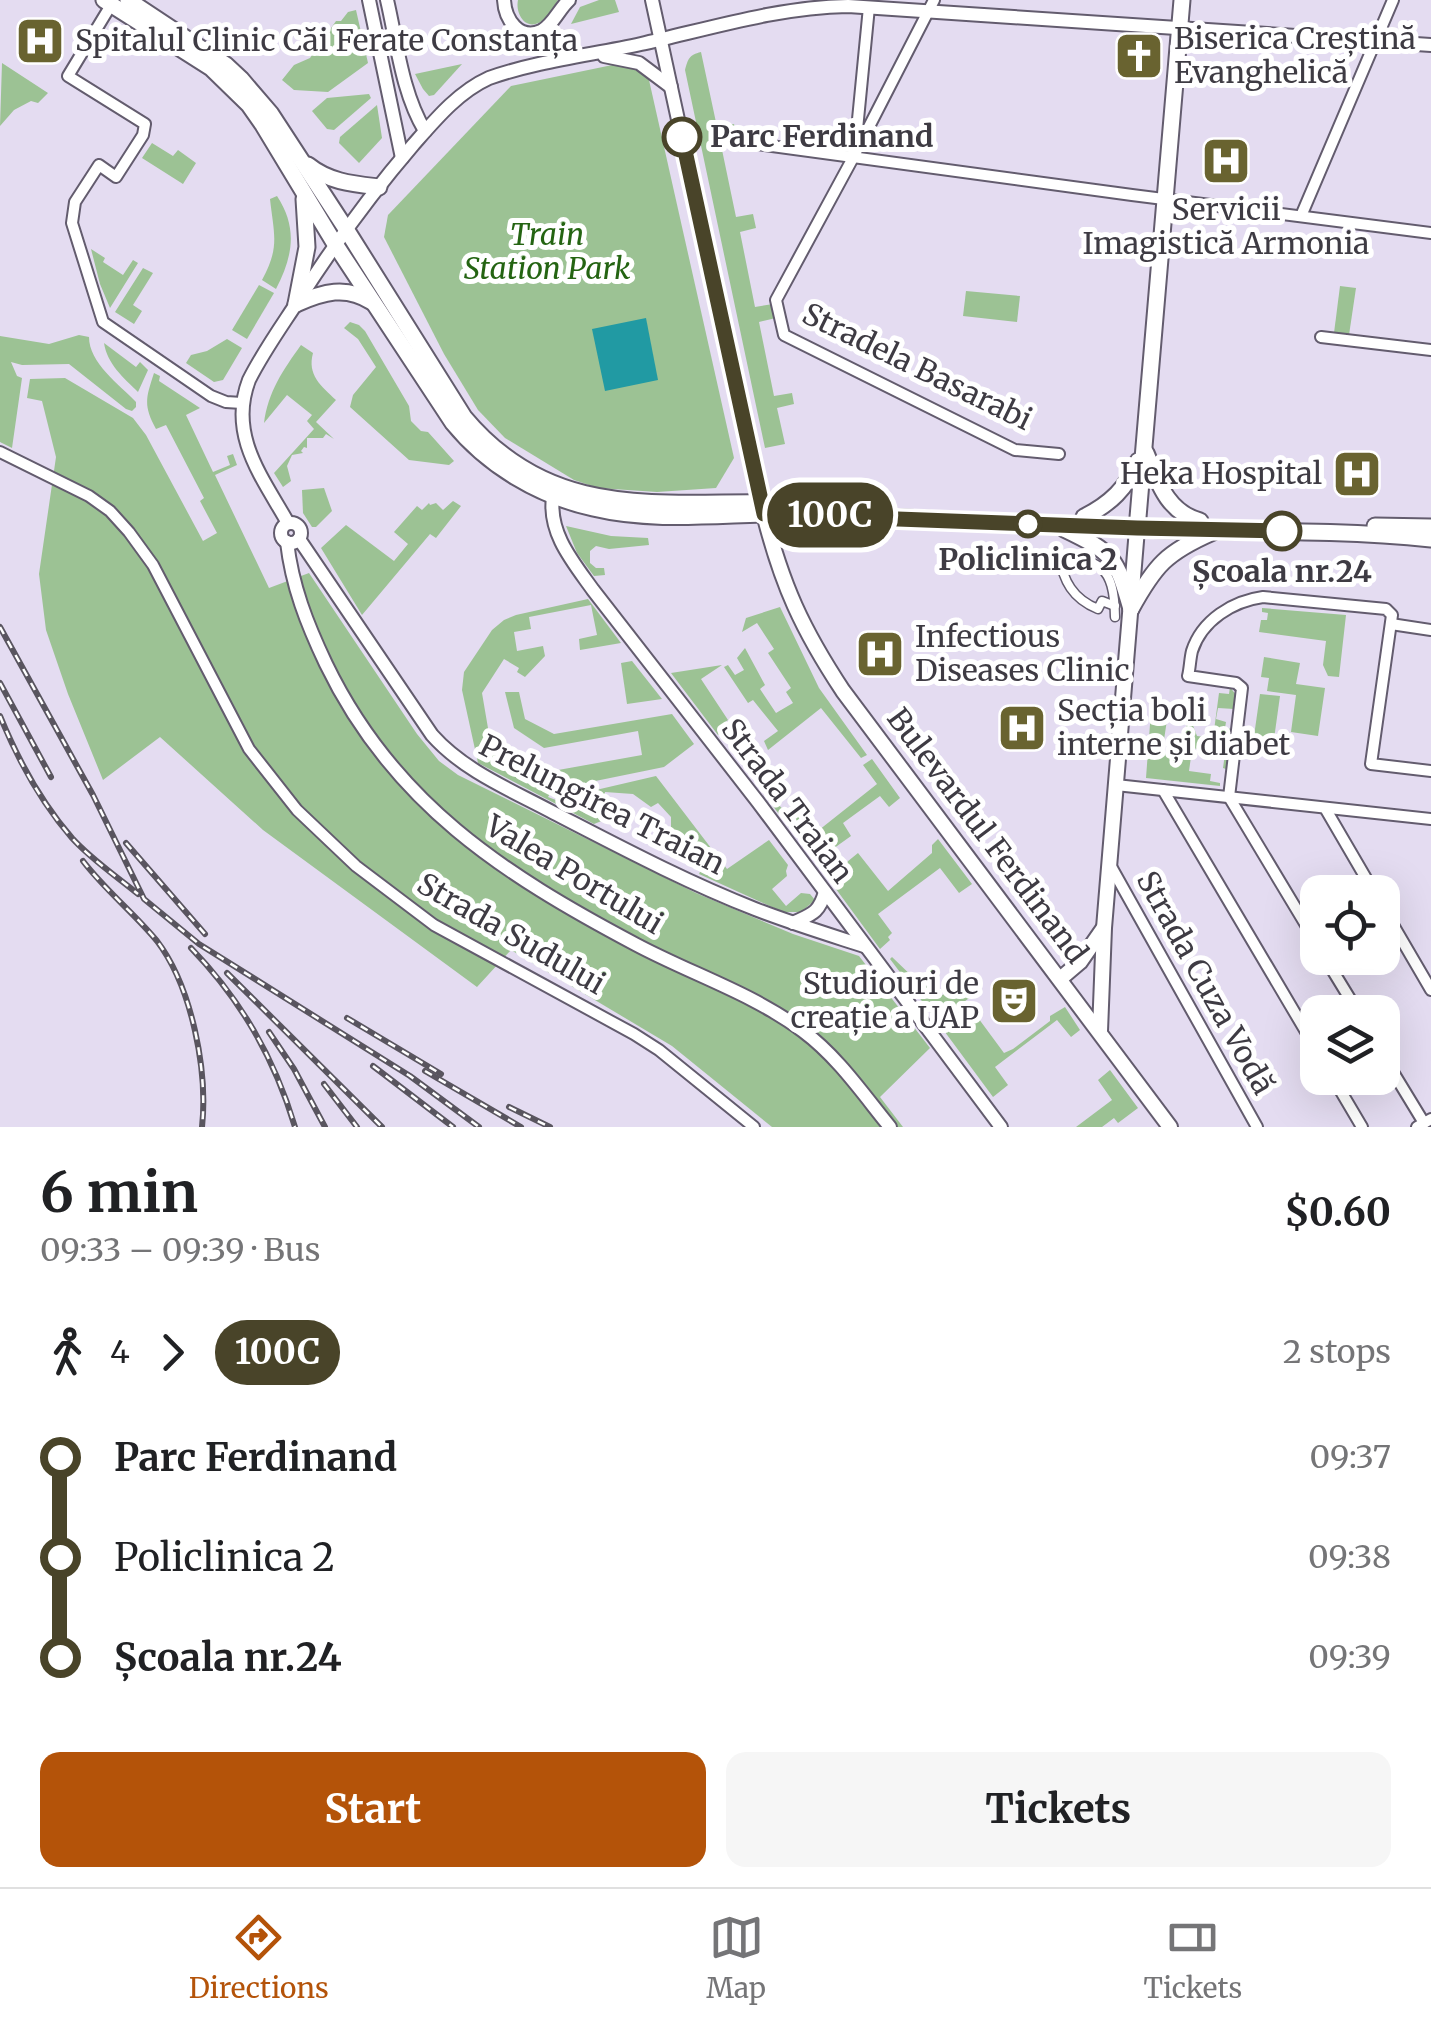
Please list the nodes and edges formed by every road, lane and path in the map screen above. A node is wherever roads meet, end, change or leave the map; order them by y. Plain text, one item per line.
1 (128, 0) edge
2 (368, 0) edge
3 (387, 0) edge
4 (504, 0) edge
5 (569, 0) edge
6 (652, 0) edge
7 (1182, 0) edge
8 (1393, 0) edge
9 (108, 2) edge
10 (804, 4) edge
11 (931, 6) edge
12 (869, 7) junction
13 (1180, 28) junction
14 (661, 40) junction
15 (1376, 41) junction
16 (1431, 45) edge
17 (592, 55) junction
18 (671, 87) junction
19 (425, 131) junction
20 (742, 142) dead end
21 (299, 156) junction
22 (854, 156) junction
23 (402, 158) junction
24 (379, 186) junction
25 (303, 192) junction
26 (1165, 199) junction
27 (1301, 216) junction
28 (346, 229) junction
29 (1431, 233) edge
30 (335, 244) junction
31 (374, 303) junction
32 (296, 304) junction
33 (1322, 336) dead end
34 (1431, 350) edge
35 (242, 403) junction
36 (1144, 448) junction
37 (0, 452) edge
38 (1059, 454) dead end
39 (552, 497) junction
40 (763, 508) junction
41 (1084, 517) junction
42 (1200, 521) junction
43 (1137, 524) junction
44 (1056, 525) junction
45 (1431, 527) edge
46 (1219, 530) junction
47 (1431, 539) edge
48 (293, 541) junction
49 (1120, 611) junction
50 (1391, 624) junction
51 (1431, 630) edge
52 (1431, 771) edge
53 (1116, 785) junction
54 (1163, 790) junction
55 (1228, 797) junction
56 (1325, 808) junction
57 (1431, 820) edge
58 (1109, 863) junction
59 (1364, 875) edge
60 (825, 892) junction
61 (1300, 915) edge
62 (793, 923) junction
63 (1104, 928) junction
64 (1400, 937) edge
65 (866, 947) junction
66 (1060, 979) junction
67 (1431, 990) edge
68 (1300, 1022) edge
69 (1100, 1032) junction
70 (1400, 1084) edge
71 (1342, 1095) edge
72 (1424, 1123) edge
73 (754, 1127) edge
74 (890, 1127) edge
75 (1001, 1127) edge
76 (1170, 1127) edge
77 (1257, 1127) edge
78 (1362, 1127) edge

1 - 21 main road
2 - 23 street
3 - 19 street
4 - 5 street
6 - 14 street, Bulevardul Ferdinand
7 - 13 main road
8 - 15 street
9 - 25 main road
9 - 35 street
10 - 12 street
10 - 14 street
11 - 12 street
11 - 13 street
11 - 22 street
12 - 22 street
13 - 15 street
13 - 26 main road
14 - 17 street
14 - 18 street, Bulevardul Ferdinand
15 - 16 street
15 - 27 street
17 - 18 street
17 - 19 street
18 - 40 street, Bulevardul Ferdinand
19 - 23 street
20 - 22 street
21 - 24 main road
21 - 28 main road
22 - 26 street
22 - 38 street, Stradela Basarabi
23 - 24 street
24 - 28 street
25 - 30 main road
25 - 32 main road
26 - 27 street
26 - 36 main road
27 - 29 street
28 - 30 street
28 - 40 main road
30 - 31 main road
30 - 32 street
31 - 32 main road
31 - 39 main road
32 - 35 street
33 - 34 street
35 - 48 street, Valea Portului
36 - 41 main road
36 - 42 main road
36 - 43 main road
37 - 73 street, Strada Sudului
39 - 40 main road
39 - 60 street, Strada Traian
40 - 41 main road
40 - 44 main road
40 - 66 main road, Bulevardul Ferdinand
41 - 43 main road
42 - 43 main road
42 - 45 main road
43 - 44 main road
43 - 46 main road
43 - 49 main road
44 - 49 main road
46 - 47 main road
46 - 49 main road
48 - 62 street, Prelungirea Traian
48 - 74 street, Valea Portului
49 - 49 street
49 - 53 main road
50 - 51 street
50 - 52 street
50 - 55 street
53 - 54 street
53 - 58 main road
54 - 55 street
54 - 68 street
55 - 56 street
55 - 61 street
56 - 57 street
56 - 59 street
58 - 63 main road
58 - 77 street, Strada Cuza Vodă
60 - 62 street
60 - 65 street, Strada Traian
62 - 65 street, Prelungirea Traian
63 - 66 main road
63 - 69 main road
64 - 67 street
65 - 75 street, Strada Traian
66 - 69 main road, Bulevardul Ferdinand
69 - 76 main road, Bulevardul Ferdinand
70 - 72 street
71 - 78 street

